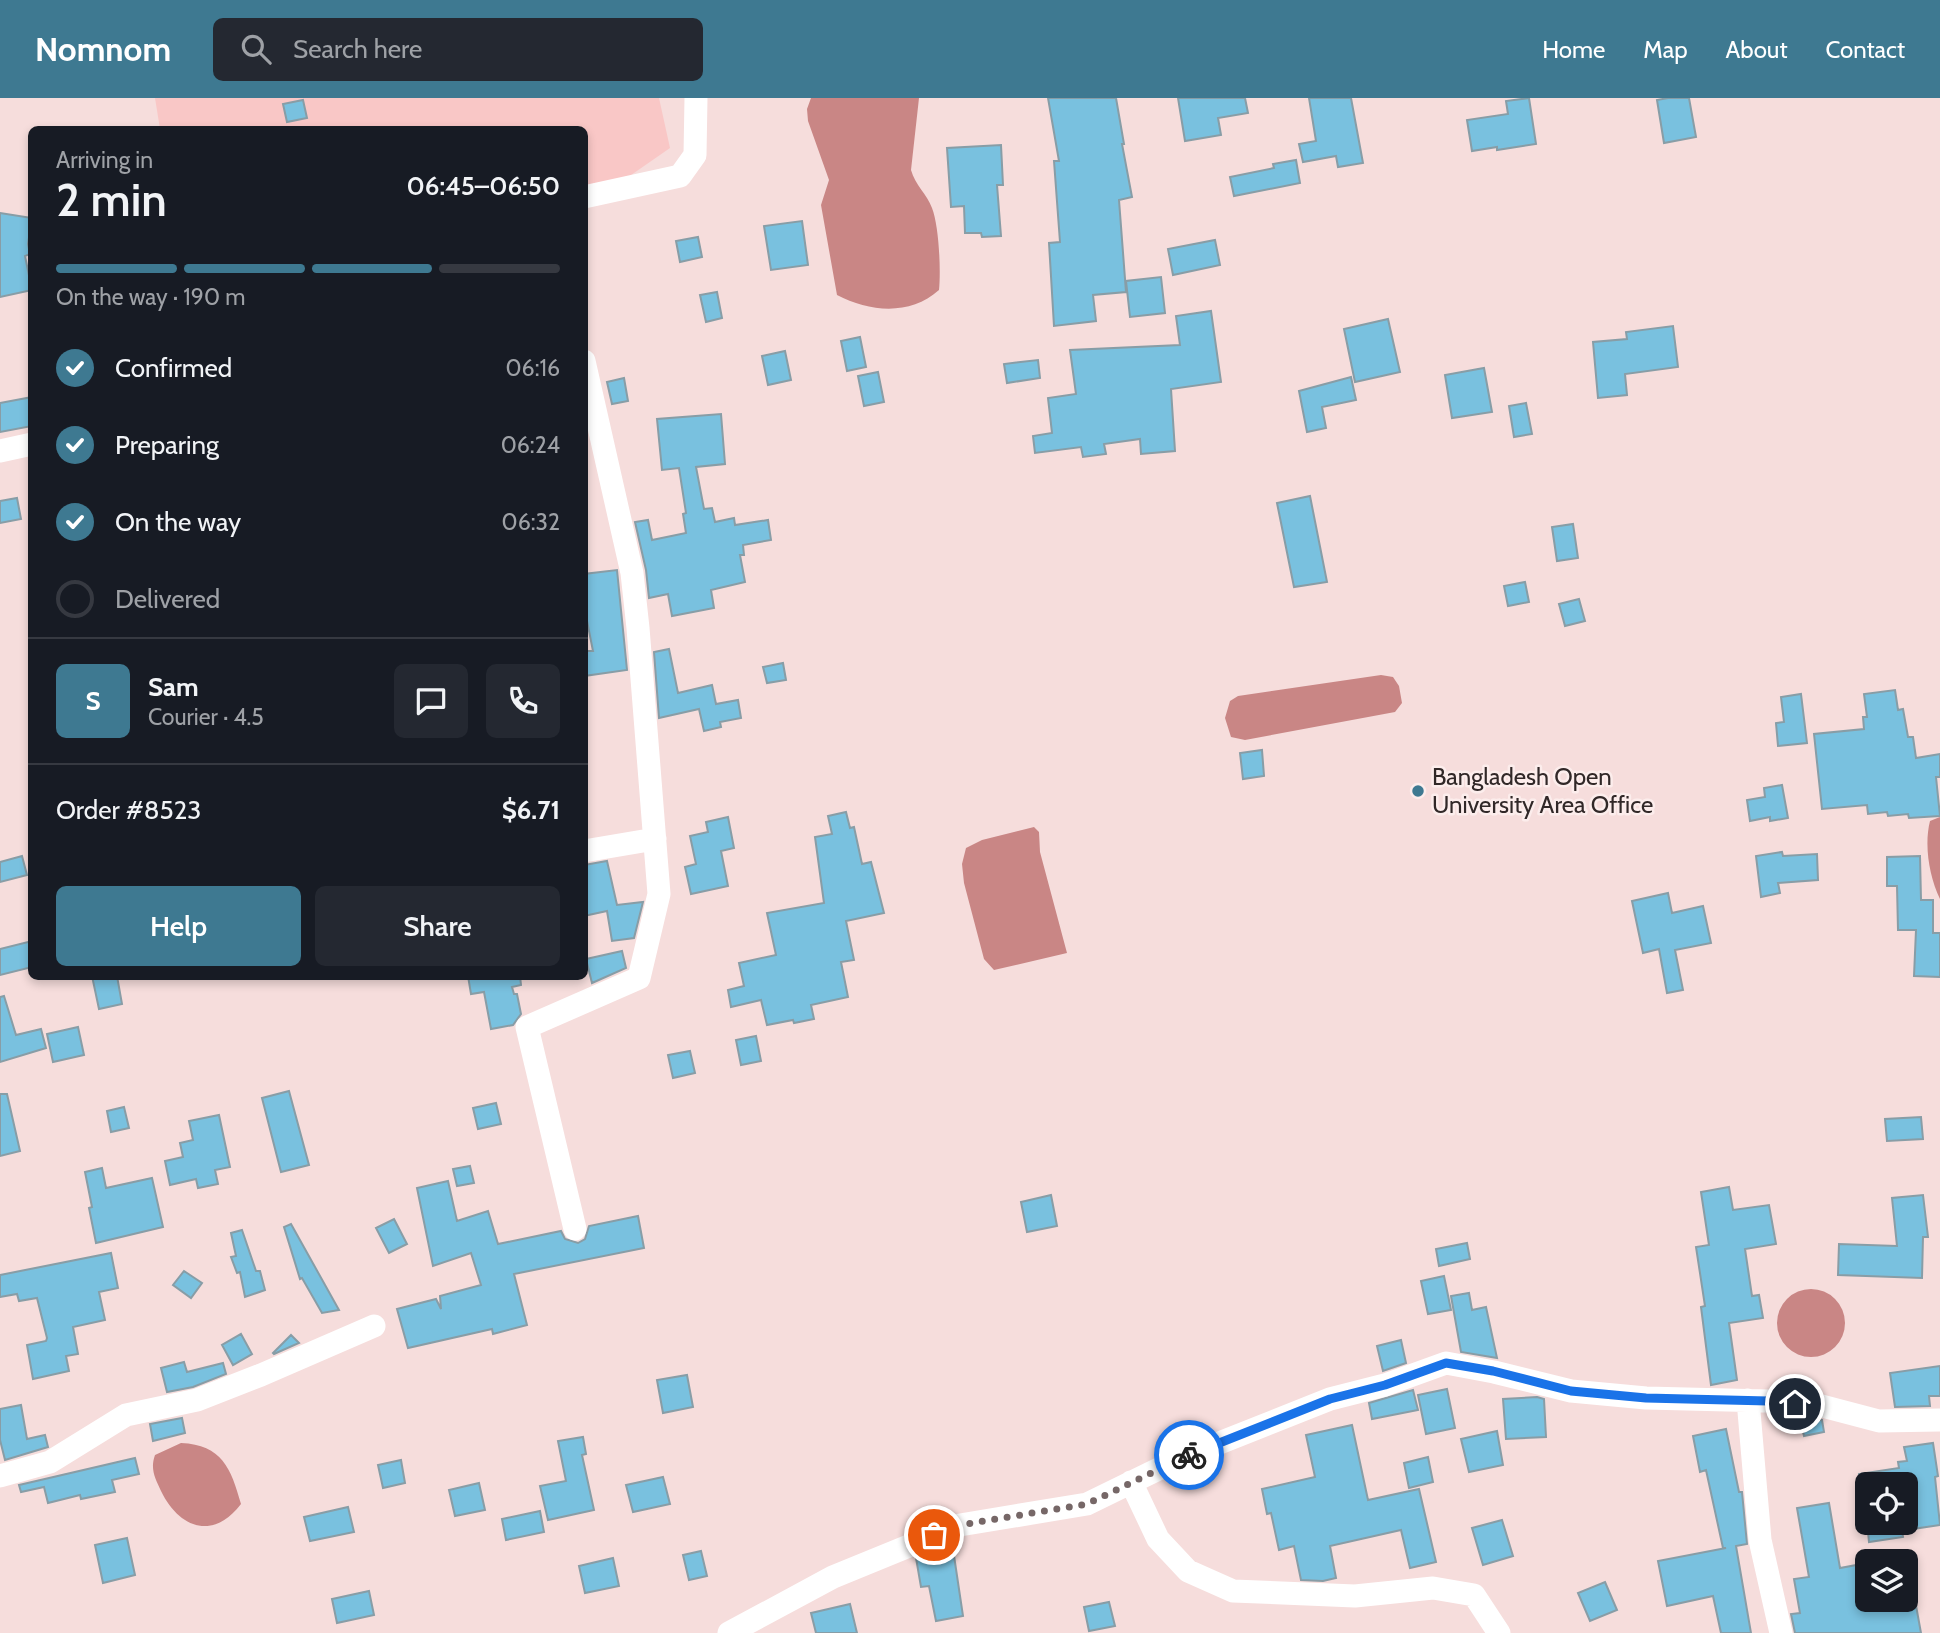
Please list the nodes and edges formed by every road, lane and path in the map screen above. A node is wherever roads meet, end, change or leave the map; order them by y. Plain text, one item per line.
1 (696, 98) edge
2 (588, 196) edge
3 (588, 379) edge
4 (28, 445) edge
5 (0, 451) edge
6 (655, 839) junction
7 (588, 850) edge
8 (575, 1229) dead end
9 (374, 1326) dead end
10 (1748, 1401) junction
11 (1940, 1420) edge
12 (0, 1476) edge
13 (1131, 1482) junction
14 (729, 1633) edge
15 (1499, 1633) edge
16 (1781, 1633) edge

1 - 2 street
3 - 6 street
4 - 5 street
6 - 7 street
6 - 8 street
9 - 12 street
10 - 11 street
10 - 13 street
10 - 16 street
13 - 14 street
13 - 15 street

